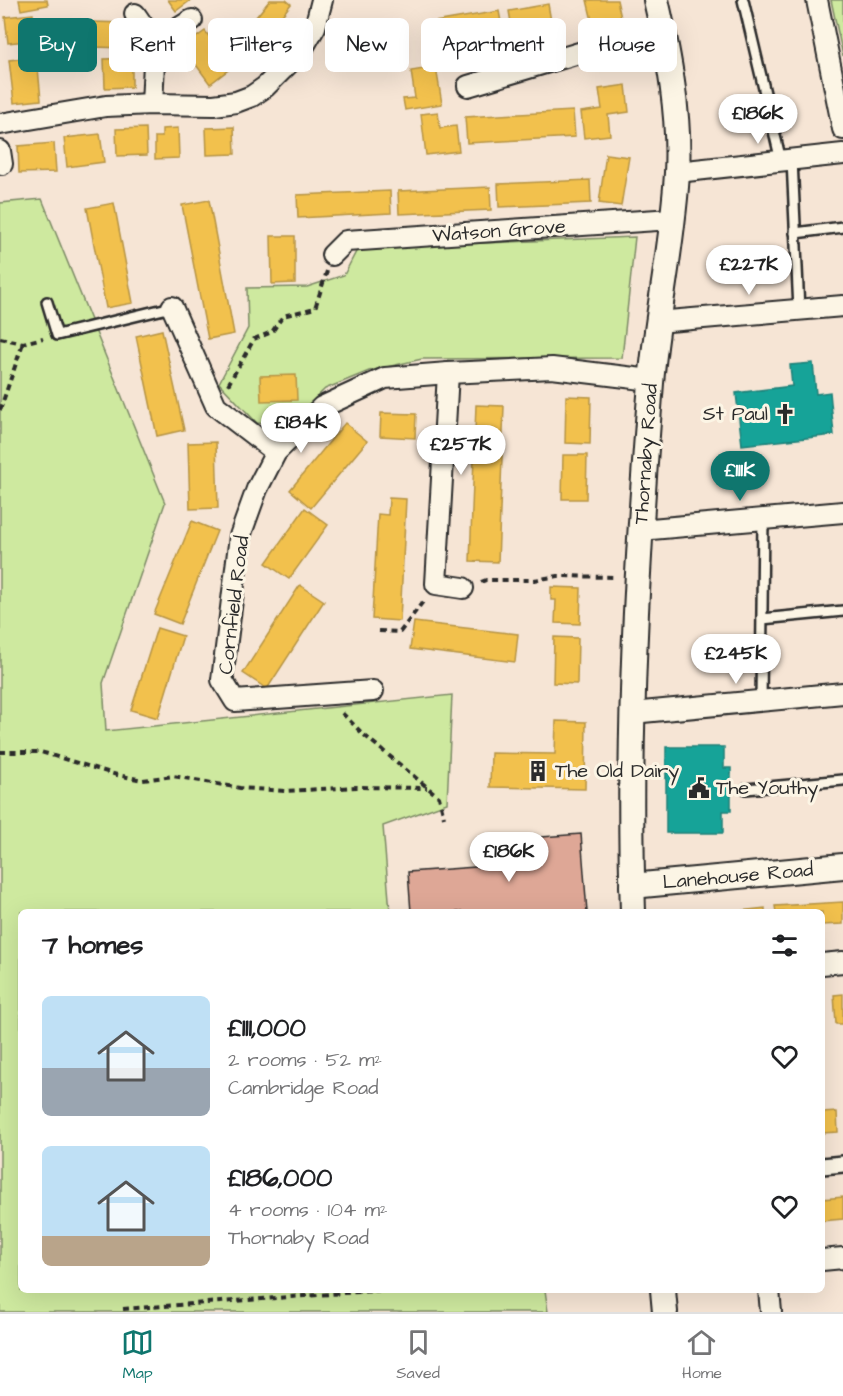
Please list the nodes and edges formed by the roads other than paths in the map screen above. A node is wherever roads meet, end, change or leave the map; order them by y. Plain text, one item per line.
1 (322, 0) edge
2 (656, 0) edge
3 (743, 0) edge
4 (817, 0) edge
5 (135, 14) dead end
6 (138, 18) edge
7 (660, 18) edge
8 (578, 53) edge
9 (154, 72) edge
10 (670, 72) edge
11 (468, 86) dead end
12 (152, 104) junction
13 (0, 124) edge
14 (843, 129) edge
15 (843, 154) edge
16 (786, 160) junction
17 (677, 172) junction
18 (672, 219) junction
19 (843, 227) edge
20 (795, 233) junction
21 (332, 255) road end
22 (47, 302) dead end
23 (843, 306) edge
24 (172, 307) joint
25 (799, 310) junction
26 (657, 322) junction
27 (448, 373) junction
28 (651, 380) junction
29 (276, 452) junction
30 (843, 512) edge
31 (763, 519) junction
32 (640, 530) junction
33 (463, 588) road end
34 (843, 611) edge
35 (762, 619) junction
36 (373, 691) dead end
37 (843, 693) edge
38 (761, 701) junction
39 (632, 713) junction
40 (843, 780) edge
41 (746, 789) dead end
42 (843, 866) edge
43 (633, 886) junction
44 (633, 909) edge
45 (843, 962) edge
46 (825, 964) edge
47 (843, 1164) edge
48 (825, 1166) edge
49 (843, 1258) edge
50 (825, 1260) edge
51 (663, 1293) edge
52 (769, 1293) edge
53 (665, 1312) edge
54 (771, 1312) edge

1 - 12 street
2 - 7 street, Thornaby Road
3 - 16 lane
4 - 14 street
5 - 6 street
8 - 11 street
9 - 12 street
10 - 17 street, Thornaby Road
12 - 13 street
15 - 16 street
16 - 17 street
16 - 20 lane
17 - 18 street, Thornaby Road
18 - 21 street, Watson Grove
18 - 26 street, Thornaby Road
19 - 20 lane
20 - 25 lane
22 - 24 lane
23 - 25 street
24 - 29 street
25 - 26 street
26 - 28 street, Thornaby Road
27 - 28 street, Cornfield Road
27 - 29 street, Cornfield Road
27 - 33 street
28 - 32 street, Thornaby Road
29 - 36 street, Cornfield Road
30 - 31 street
31 - 32 street
31 - 35 lane
32 - 39 street, Thornaby Road
34 - 35 lane
35 - 38 lane
37 - 38 street
38 - 39 street
39 - 43 street, Thornaby Road
40 - 41 lane
42 - 43 street, Lanehouse Road
43 - 44 street, Thornaby Road
45 - 46 street
47 - 48 street
49 - 50 street
51 - 53 street
52 - 54 street

